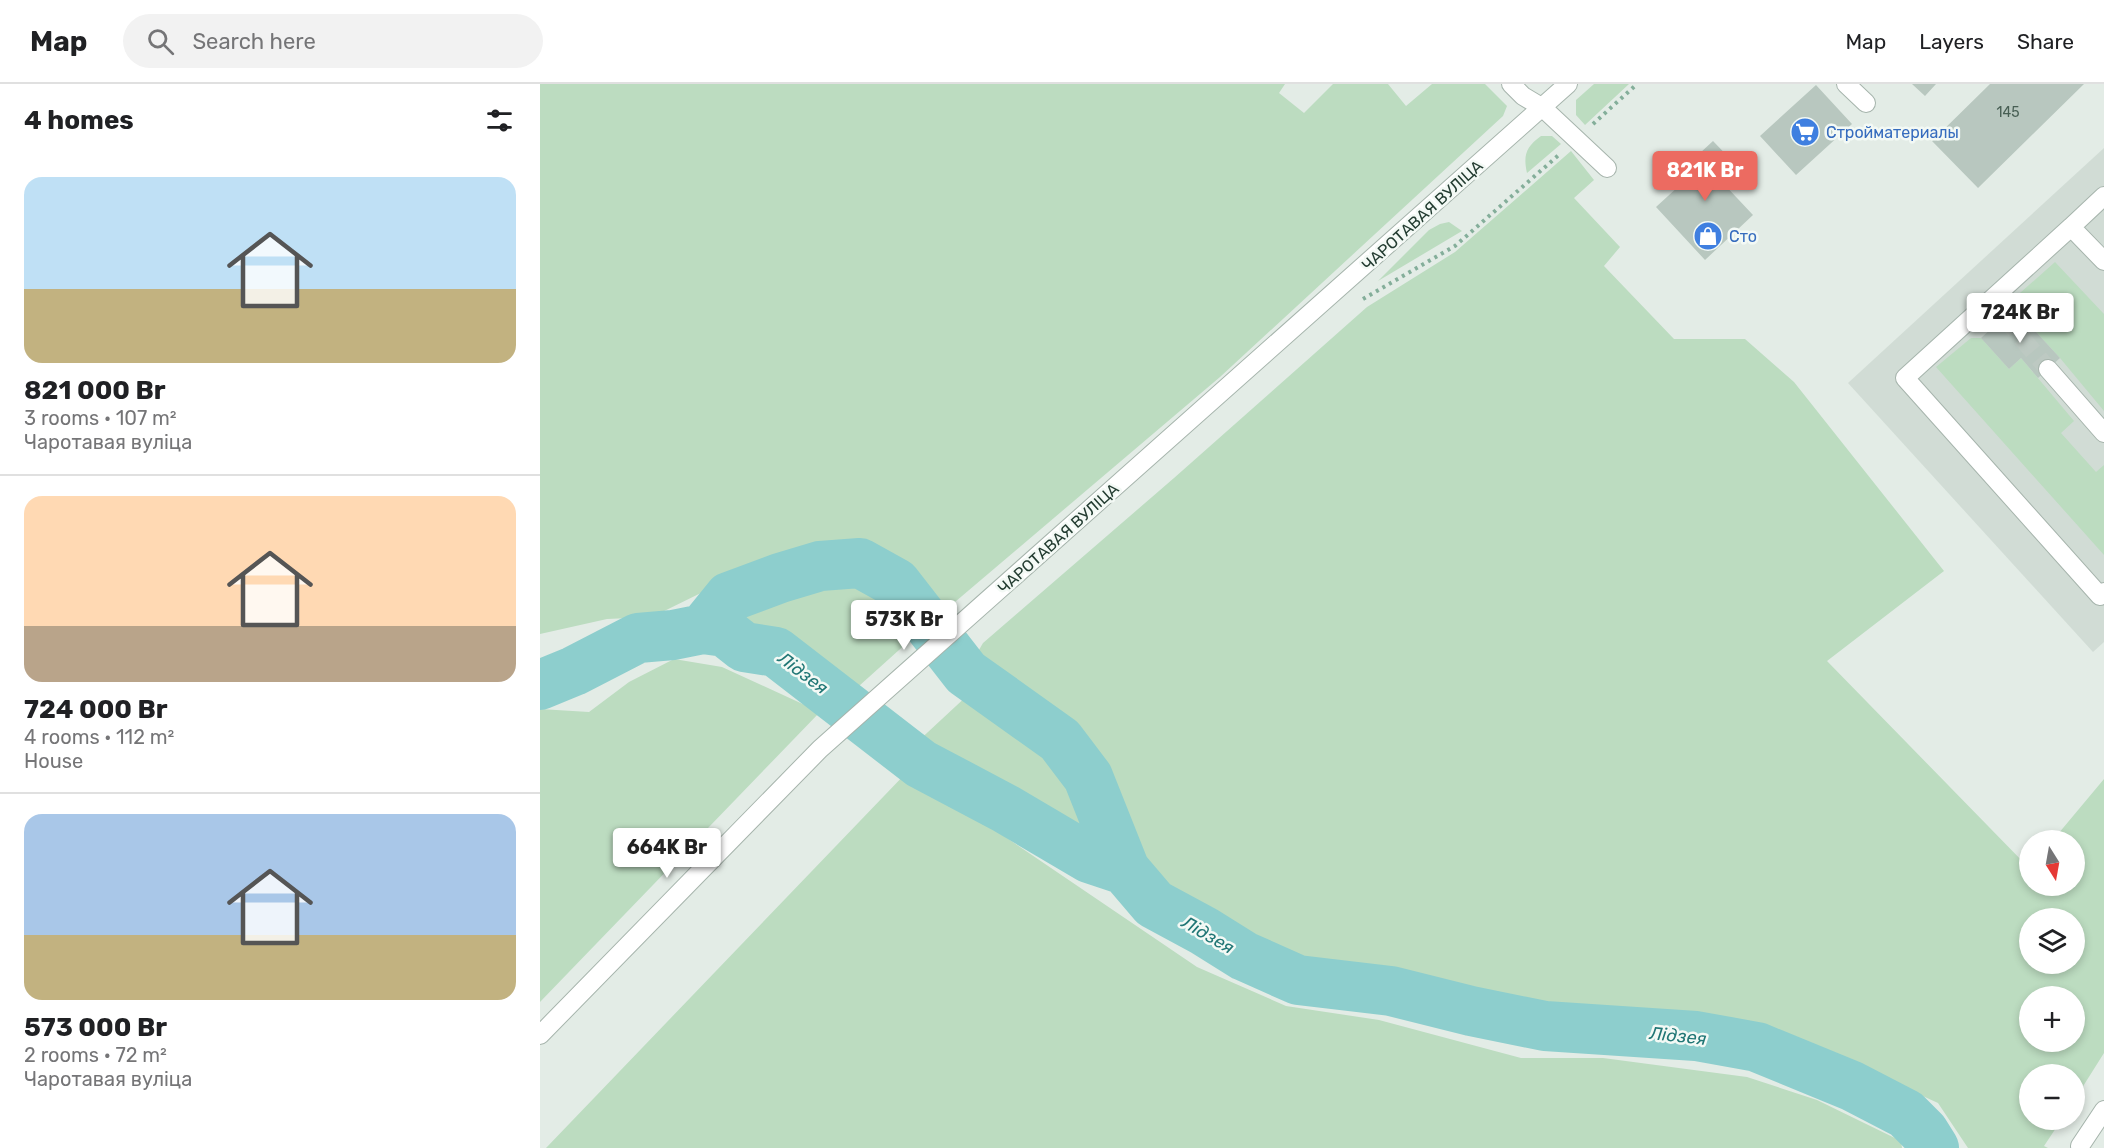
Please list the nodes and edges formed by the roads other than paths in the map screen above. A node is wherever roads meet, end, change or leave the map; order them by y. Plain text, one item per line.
1 (1510, 84) edge
2 (1568, 84) edge
3 (1846, 84) edge
4 (1866, 104) dead end
5 (1543, 108) junction
6 (1607, 168) dead end
7 (2104, 196) edge
8 (2071, 227) junction
9 (2104, 261) edge
10 (1989, 301) junction
11 (2004, 317) tunnel mouth
12 (2048, 369) tunnel mouth
13 (2104, 433) edge
14 (2104, 592) edge
15 (540, 1035) edge
16 (2104, 1110) edge
17 (2080, 1146) dead end

1 - 5 street
2 - 5 street, ЧАРОТАВАЯ ВУЛІЦА
3 - 4 street
5 - 6 street
5 - 15 street, ЧАРОТАВАЯ ВУЛІЦА
7 - 8 street
8 - 9 street
8 - 10 street
10 - 11 street
10 - 14 street
12 - 13 street
16 - 17 street

